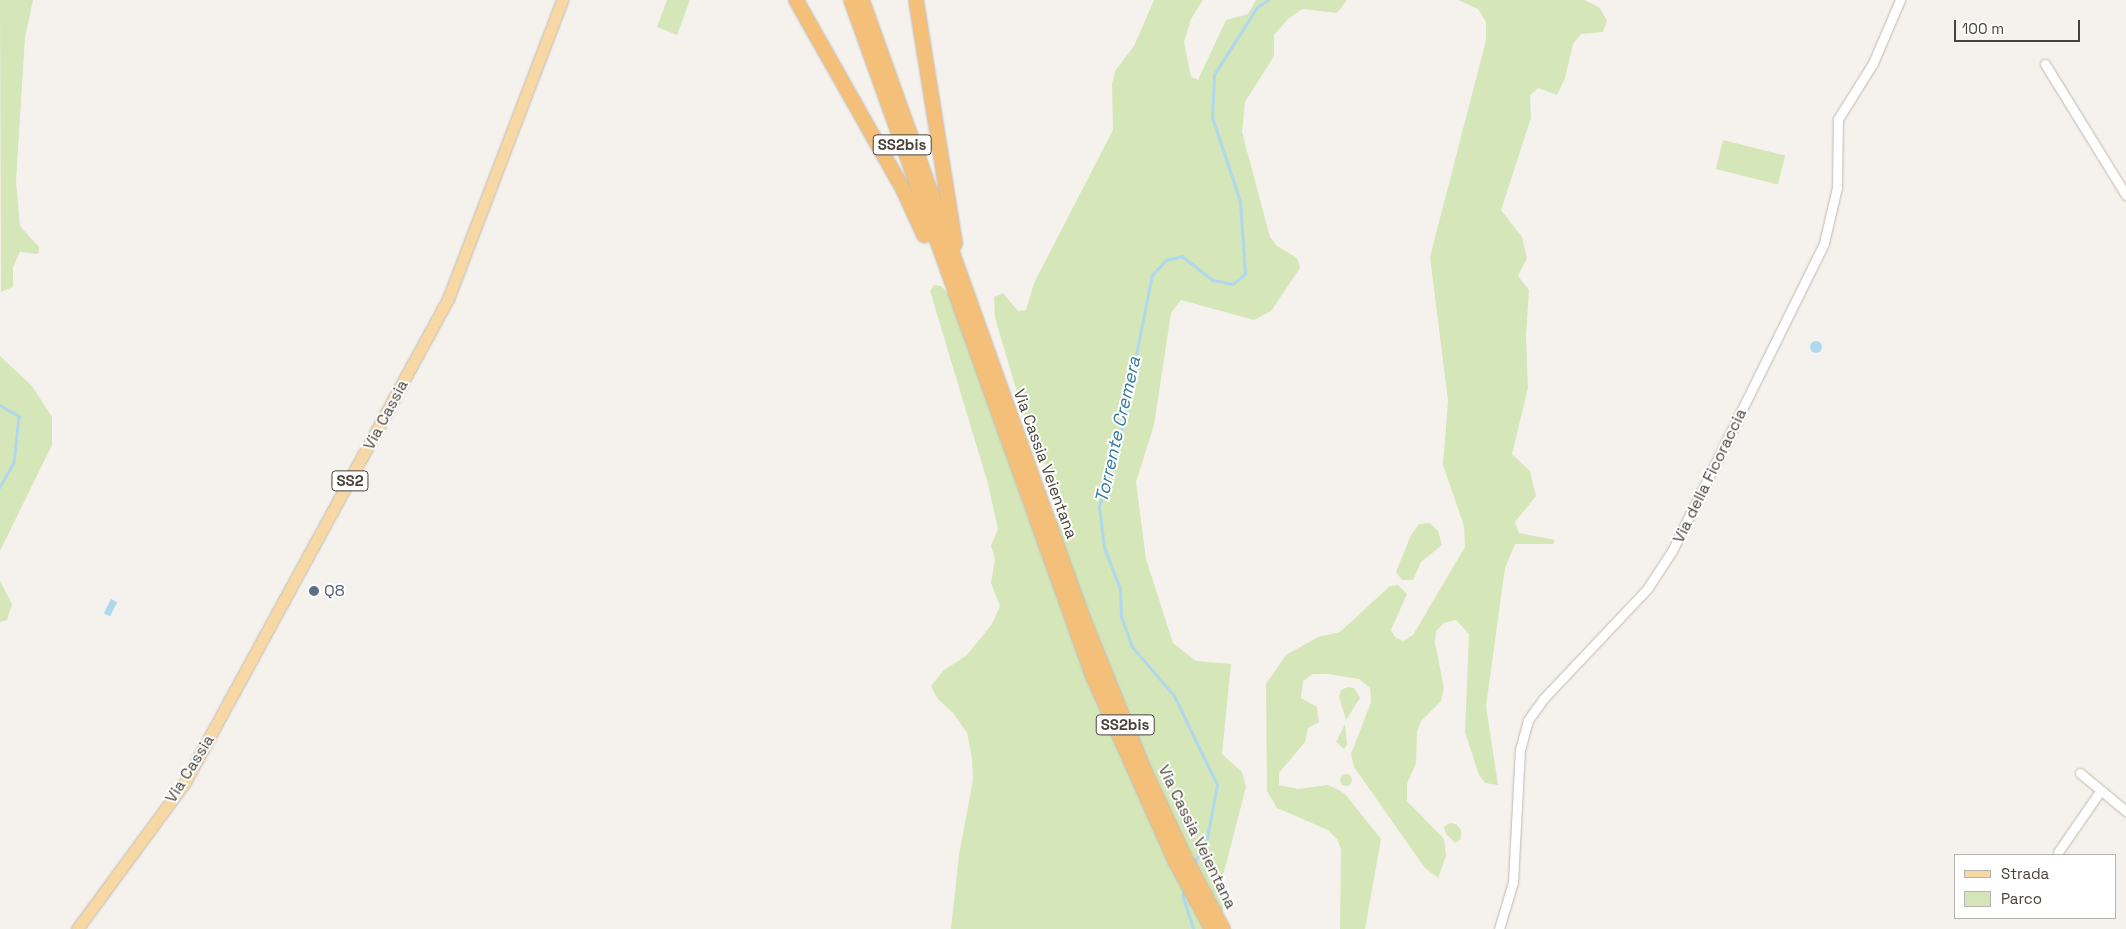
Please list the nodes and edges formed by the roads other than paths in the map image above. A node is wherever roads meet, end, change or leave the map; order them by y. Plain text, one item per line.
1 (562, 0) edge
2 (796, 0) edge
3 (851, 0) edge
4 (862, 0) edge
5 (916, 0) edge
6 (1900, 0) edge
7 (2045, 64) dead end
8 (2126, 195) edge
9 (953, 291) junction
10 (978, 329) junction
11 (1040, 516) junction
12 (2080, 773) dead end
13 (2101, 790) junction
14 (2126, 811) edge
15 (2058, 852) dead end
16 (77, 929) edge
17 (1212, 929) edge
18 (1223, 929) edge
19 (1499, 929) edge

1 - 16 main road, Via Cassia / SS2
2 - 9 highway
3 - 9 highway, Via Cassia Veientana / SS2bis
4 - 10 highway, Via Cassia Veientana / SS2bis
5 - 10 highway
6 - 19 street, Via della Ficoraccia
7 - 8 street
9 - 11 highway, Via Cassia Veientana / SS2bis
10 - 11 highway, Via Cassia Veientana / SS2bis
11 - 17 highway, Via Cassia Veientana / SS2bis
11 - 18 highway, Via Cassia Veientana / SS2bis
12 - 13 street
13 - 14 street
13 - 15 street

